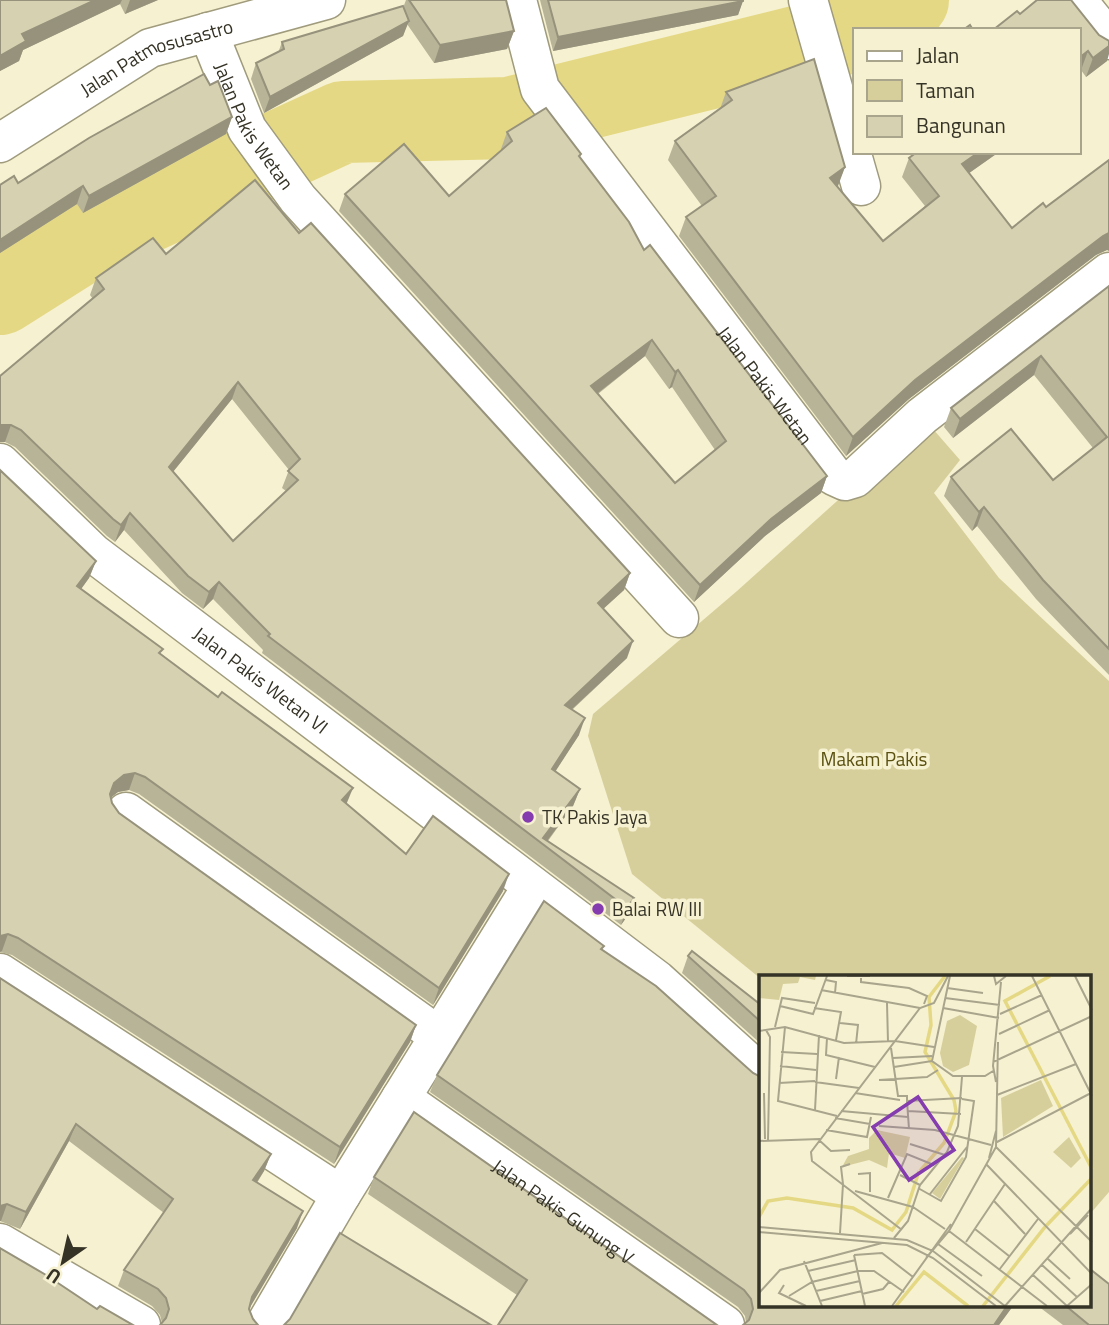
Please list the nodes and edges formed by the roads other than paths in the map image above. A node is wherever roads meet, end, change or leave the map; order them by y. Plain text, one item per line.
1 (326, 0) edge
2 (517, 0) edge
3 (808, 0) edge
4 (1077, 0) edge
5 (208, 32) junction
6 (1109, 40) edge
7 (0, 144) edge
8 (861, 186) dead end
9 (1109, 272) edge
10 (0, 463) edge
11 (679, 618) dead end
12 (127, 812) dead end
13 (532, 886) junction
14 (0, 972) edge
15 (439, 1037) junction
16 (759, 1072) edge
17 (401, 1098) junction
18 (341, 1195) junction
19 (0, 1243) edge
20 (141, 1325) edge
21 (265, 1325) edge
22 (725, 1325) edge

1 - 5 street, Jalan Patmosusastro
2 - 9 street, Jalan Pakis Wetan
3 - 8 street
4 - 6 street
5 - 7 street, Jalan Patmosusastro
5 - 11 street, Jalan Pakis Wetan
10 - 13 street, Jalan Pakis Wetan VI
12 - 15 street
13 - 15 street
13 - 16 street, Jalan Pakis Wetan VI
14 - 18 street
15 - 17 street
17 - 18 street
17 - 22 street, Jalan Pakis Gunung V
18 - 21 street
19 - 20 street

